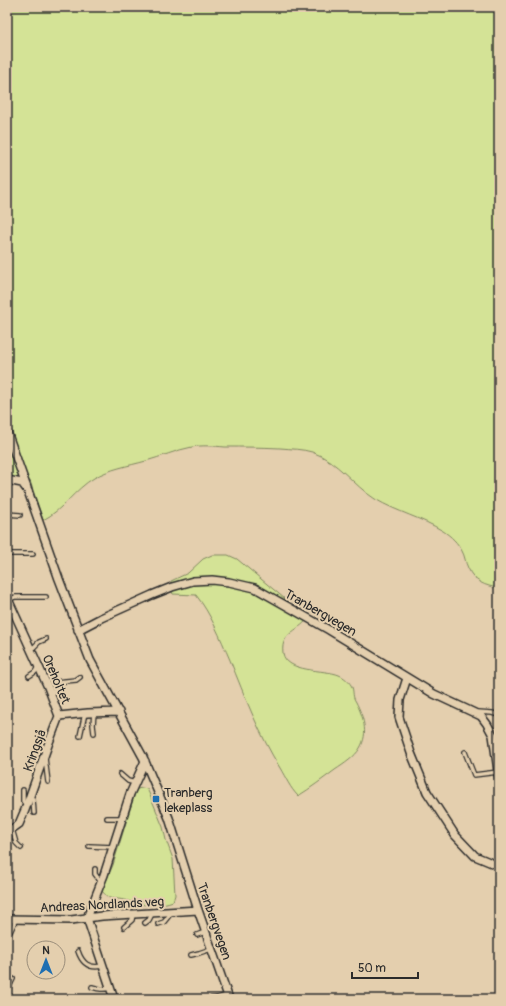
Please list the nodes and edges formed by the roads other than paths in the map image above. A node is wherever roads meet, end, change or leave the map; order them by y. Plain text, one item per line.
1 (7, 432) edge
2 (7, 480) edge
3 (28, 491) junction
4 (7, 514) edge
5 (20, 515) dead end
6 (7, 554) edge
7 (33, 554) dead end
8 (46, 597) dead end
9 (8, 599) edge
10 (78, 630) junction
11 (46, 640) dead end
12 (31, 650) junction
13 (38, 667) junction
14 (29, 676) dead end
15 (80, 677) dead end
16 (407, 678) junction
17 (52, 698) junction
18 (119, 712) junction
19 (471, 712) junction
20 (85, 713) junction
21 (94, 713) junction
22 (499, 715) edge
23 (59, 716) junction
24 (94, 733) dead end
25 (80, 736) dead end
26 (41, 743) dead end
27 (497, 748) edge
28 (465, 752) dead end
29 (45, 754) junction
30 (145, 761) junction
31 (120, 774) dead end
32 (498, 775) edge
33 (48, 782) dead end
34 (135, 783) junction
35 (23, 790) dead end
36 (30, 796) junction
37 (26, 806) junction
38 (34, 813) dead end
39 (107, 818) dead end
40 (122, 818) junction
41 (9, 829) edge
42 (89, 846) dead end
43 (113, 847) junction
44 (21, 848) dead end
45 (499, 866) edge
46 (95, 869) dead end
47 (101, 882) junction
48 (198, 910) junction
49 (173, 911) junction
50 (153, 913) junction
51 (133, 914) junction
52 (87, 918) junction
53 (7, 919) edge
54 (16, 919) junction
55 (145, 923) dead end
56 (158, 924) dead end
57 (124, 927) dead end
58 (10, 932) dead end
59 (206, 932) junction
60 (196, 935) dead end
61 (211, 949) junction
62 (78, 951) dead end
63 (191, 955) dead end
64 (102, 966) junction
65 (13, 979) dead end
66 (92, 987) dead end
67 (110, 988) junction
68 (7, 991) edge
69 (228, 997) edge
70 (114, 999) edge
71 (208, 999) edge

1 - 3 street, Tranbergvegen
2 - 3 street, Tranbergvegen
3 - 10 street, Tranbergvegen
4 - 5 lane
6 - 7 lane
8 - 9 lane
9 - 12 street, Oreholtet
10 - 16 street, Tranbergvegen
10 - 18 street, Tranbergvegen
11 - 12 lane
12 - 13 street, Oreholtet
13 - 14 lane
13 - 17 street, Oreholtet
15 - 17 lane
16 - 19 street, Tranbergvegen
16 - 45 street
17 - 23 street, Oreholtet
18 - 21 street, Oreholtet
18 - 30 street, Tranbergvegen
19 - 22 lane
19 - 27 street, Tranbergvegen
20 - 21 street, Oreholtet
20 - 23 street, Oreholtet
20 - 25 lane
21 - 24 lane
23 - 29 street, Kringsjå
26 - 29 lane
27 - 32 street, Tranbergvegen
28 - 32 lane
29 - 33 lane
29 - 36 street, Kringsjå
30 - 34 street
30 - 48 street, Tranbergvegen
31 - 34 lane
34 - 40 street
35 - 37 lane
36 - 37 street, Kringsjå
36 - 38 lane
37 - 41 street, Kringsjå
39 - 40 lane
40 - 43 street
41 - 44 lane
42 - 43 lane
43 - 47 street
46 - 47 lane
47 - 52 street
48 - 49 street, Andreas Nordlands veg
48 - 59 street, Tranbergvegen
49 - 50 street, Andreas Nordlands veg
49 - 56 lane
50 - 51 street, Andreas Nordlands veg
50 - 55 lane
51 - 52 street, Andreas Nordlands veg
51 - 57 lane
52 - 54 street, Andreas Nordlands veg
52 - 64 street
53 - 54 street, Andreas Nordlands veg
54 - 58 lane
59 - 60 lane
59 - 61 street, Tranbergvegen
61 - 63 lane
61 - 69 street, Tranbergvegen
62 - 64 lane
64 - 67 street
65 - 68 lane
66 - 67 lane
67 - 70 street
69 - 71 lane

